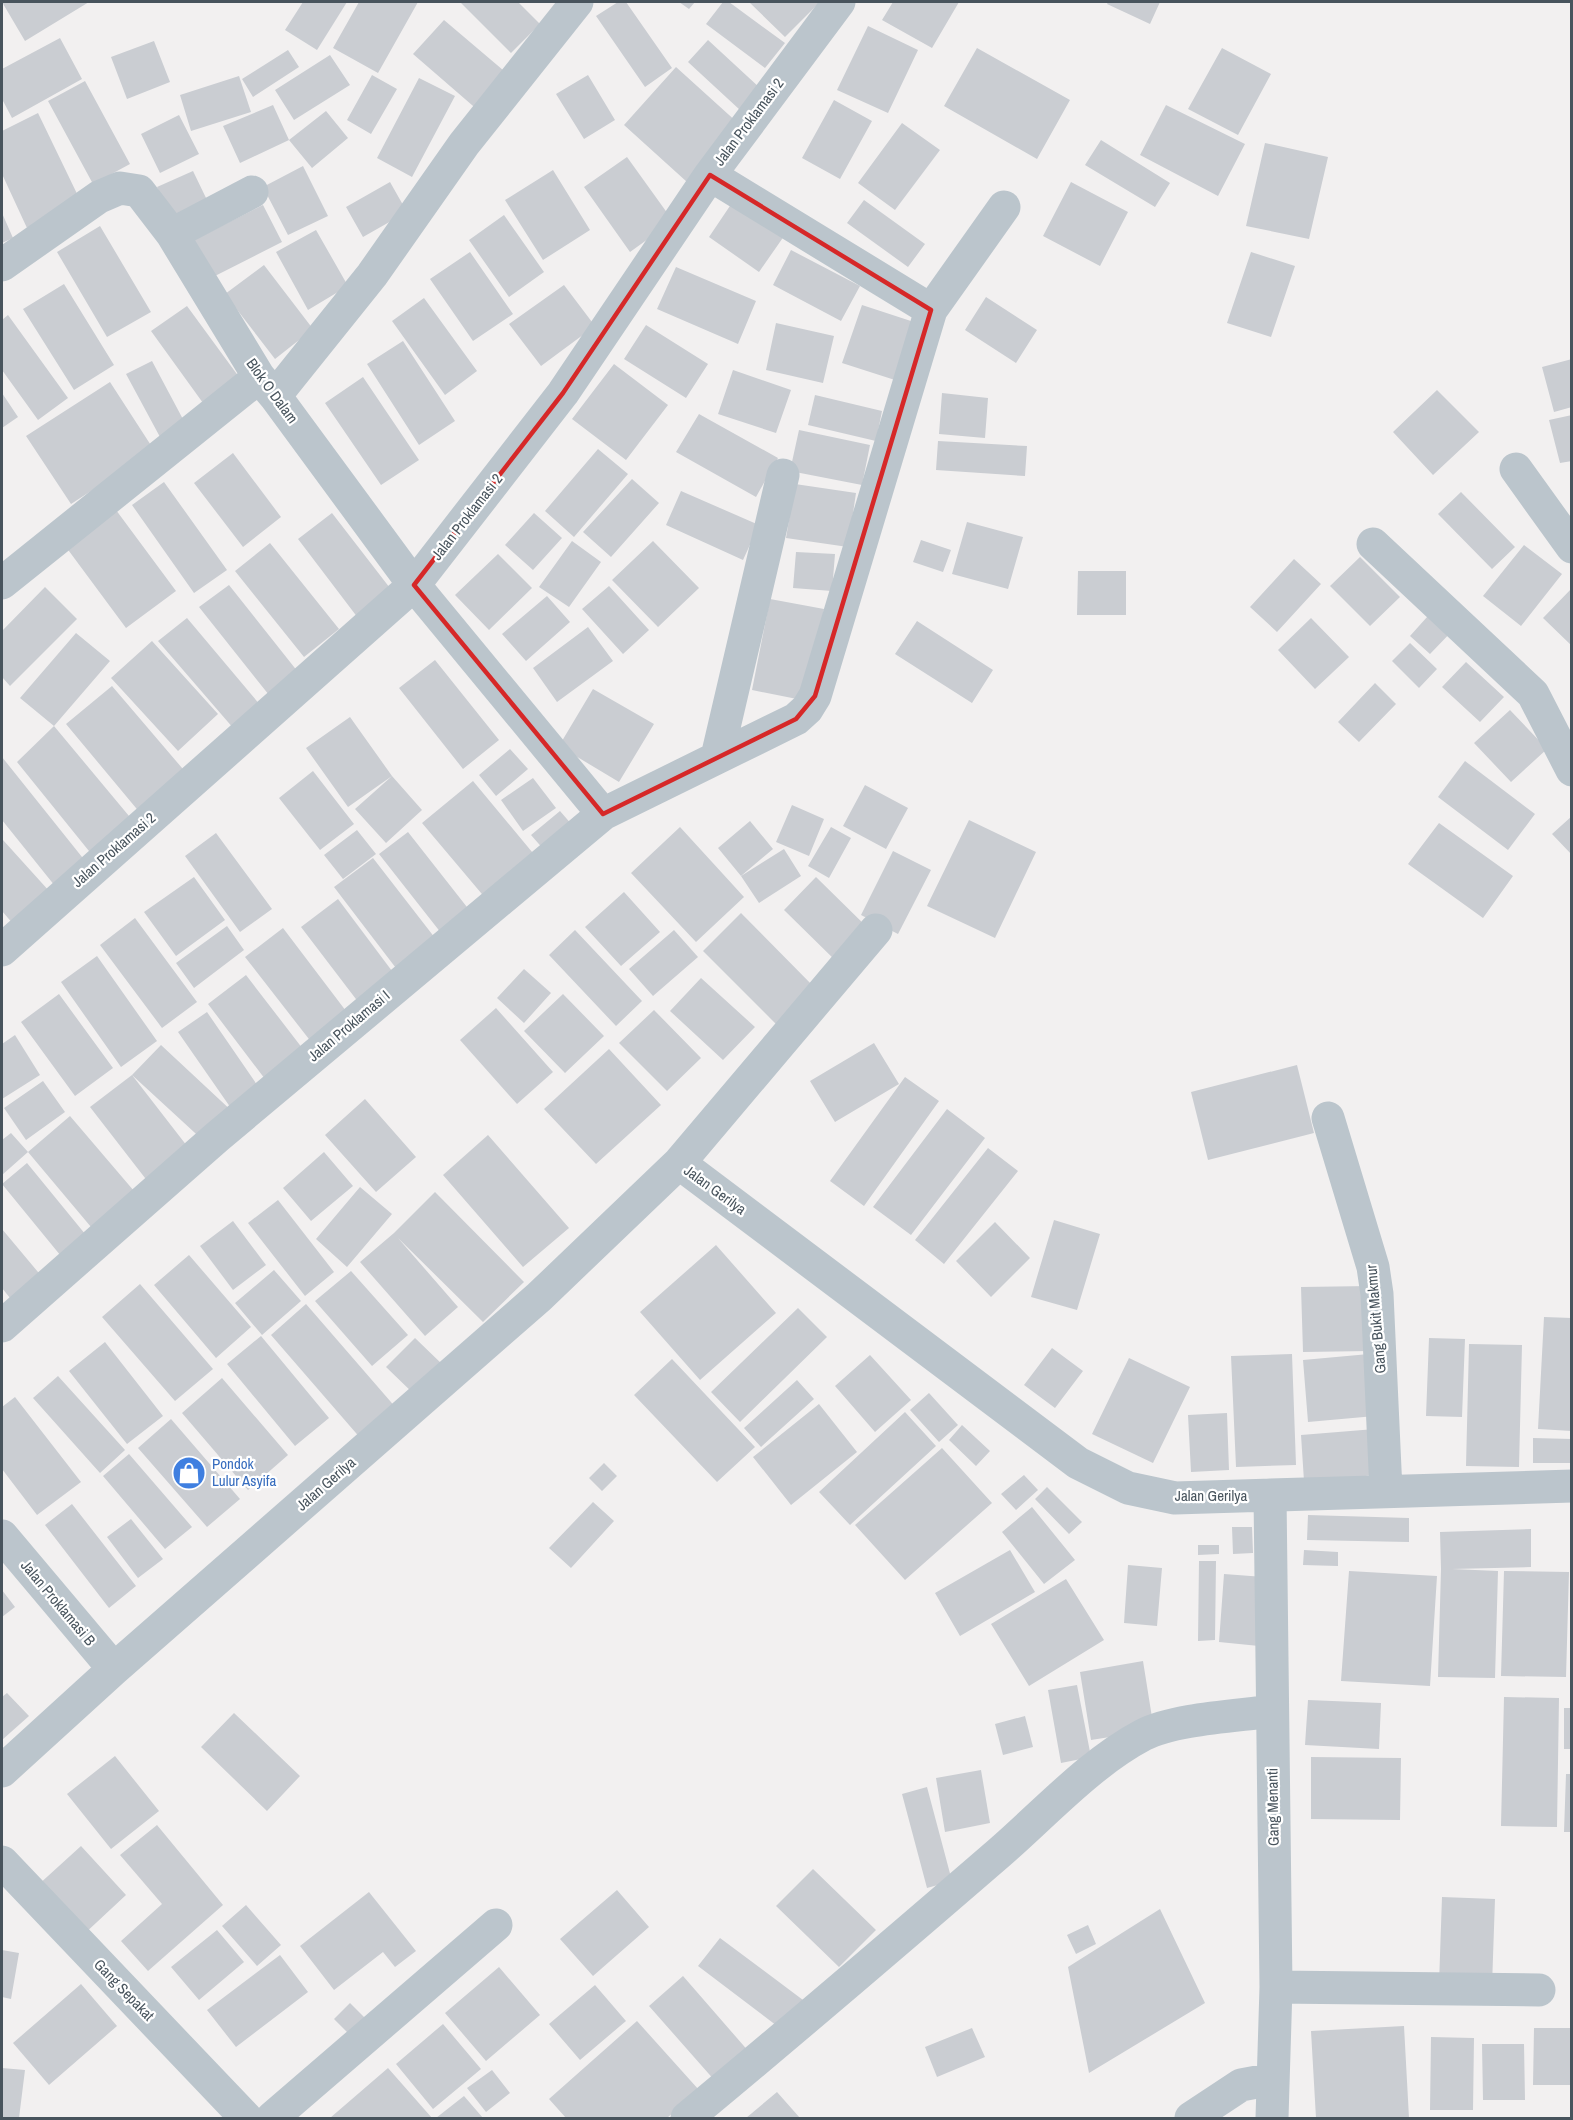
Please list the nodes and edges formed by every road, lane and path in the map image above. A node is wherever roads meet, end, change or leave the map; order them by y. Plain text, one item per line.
1 (577, 2) edge
2 (839, 2) edge
3 (710, 175) junction
4 (252, 192) dead end
5 (1004, 207) dead end
6 (172, 234) junction
7 (2, 265) edge
8 (931, 310) junction
9 (267, 386) junction
10 (1516, 469) dead end
11 (783, 475) dead end
12 (1373, 544) dead end
13 (1572, 547) edge
14 (2, 583) edge
15 (414, 585) junction
16 (717, 757) junction
17 (1572, 770) edge
18 (603, 814) junction
19 (876, 930) dead end
20 (2, 950) edge
21 (1328, 1118) dead end
22 (679, 1163) junction
23 (2, 1326) edge
24 (1572, 1486) edge
25 (1386, 1491) junction
26 (1270, 1495) junction
27 (2, 1536) edge
28 (114, 1670) junction
29 (1272, 1711) junction
30 (2, 1771) edge
31 (2, 1862) edge
32 (496, 1925) dead end
33 (1276, 1987) junction
34 (1539, 1990) dead end
35 (1273, 2079) junction
36 (246, 2118) edge
37 (272, 2118) edge
38 (687, 2118) edge
39 (1191, 2118) edge
40 (1272, 2118) edge

1 - 9 street
2 - 3 street, Jalan Proklamasi 2
3 - 8 street
3 - 15 street, Jalan Proklamasi 2
4 - 6 street
5 - 8 street, Jalan Proklamasi I
6 - 7 street, Blok O Dalam
6 - 9 street, Blok O Dalam
8 - 16 street, Jalan Proklamasi I
9 - 14 street
9 - 15 street, Blok O Dalam
10 - 13 street
11 - 16 street
12 - 17 street
15 - 18 street, Blok O Dalam
15 - 20 street, Jalan Proklamasi 2
16 - 18 street, Jalan Proklamasi I
18 - 23 street, Jalan Proklamasi I
19 - 22 street
21 - 25 street, Gang Bukit Makmur
22 - 26 street, Jalan Gerilya
22 - 28 street, Jalan Gerilya
24 - 25 street, Jalan Gerilya
25 - 26 street, Jalan Gerilya
26 - 29 street, Gang Menanti
27 - 28 street, Jalan Proklamasi B
28 - 30 street, Jalan Gerilya
29 - 33 street, Gang Menanti
29 - 38 street
31 - 36 street, Gang Sepakat
32 - 37 street
33 - 34 street
33 - 35 street, Gang Menanti
35 - 39 street
35 - 40 street, Gang Menanti

